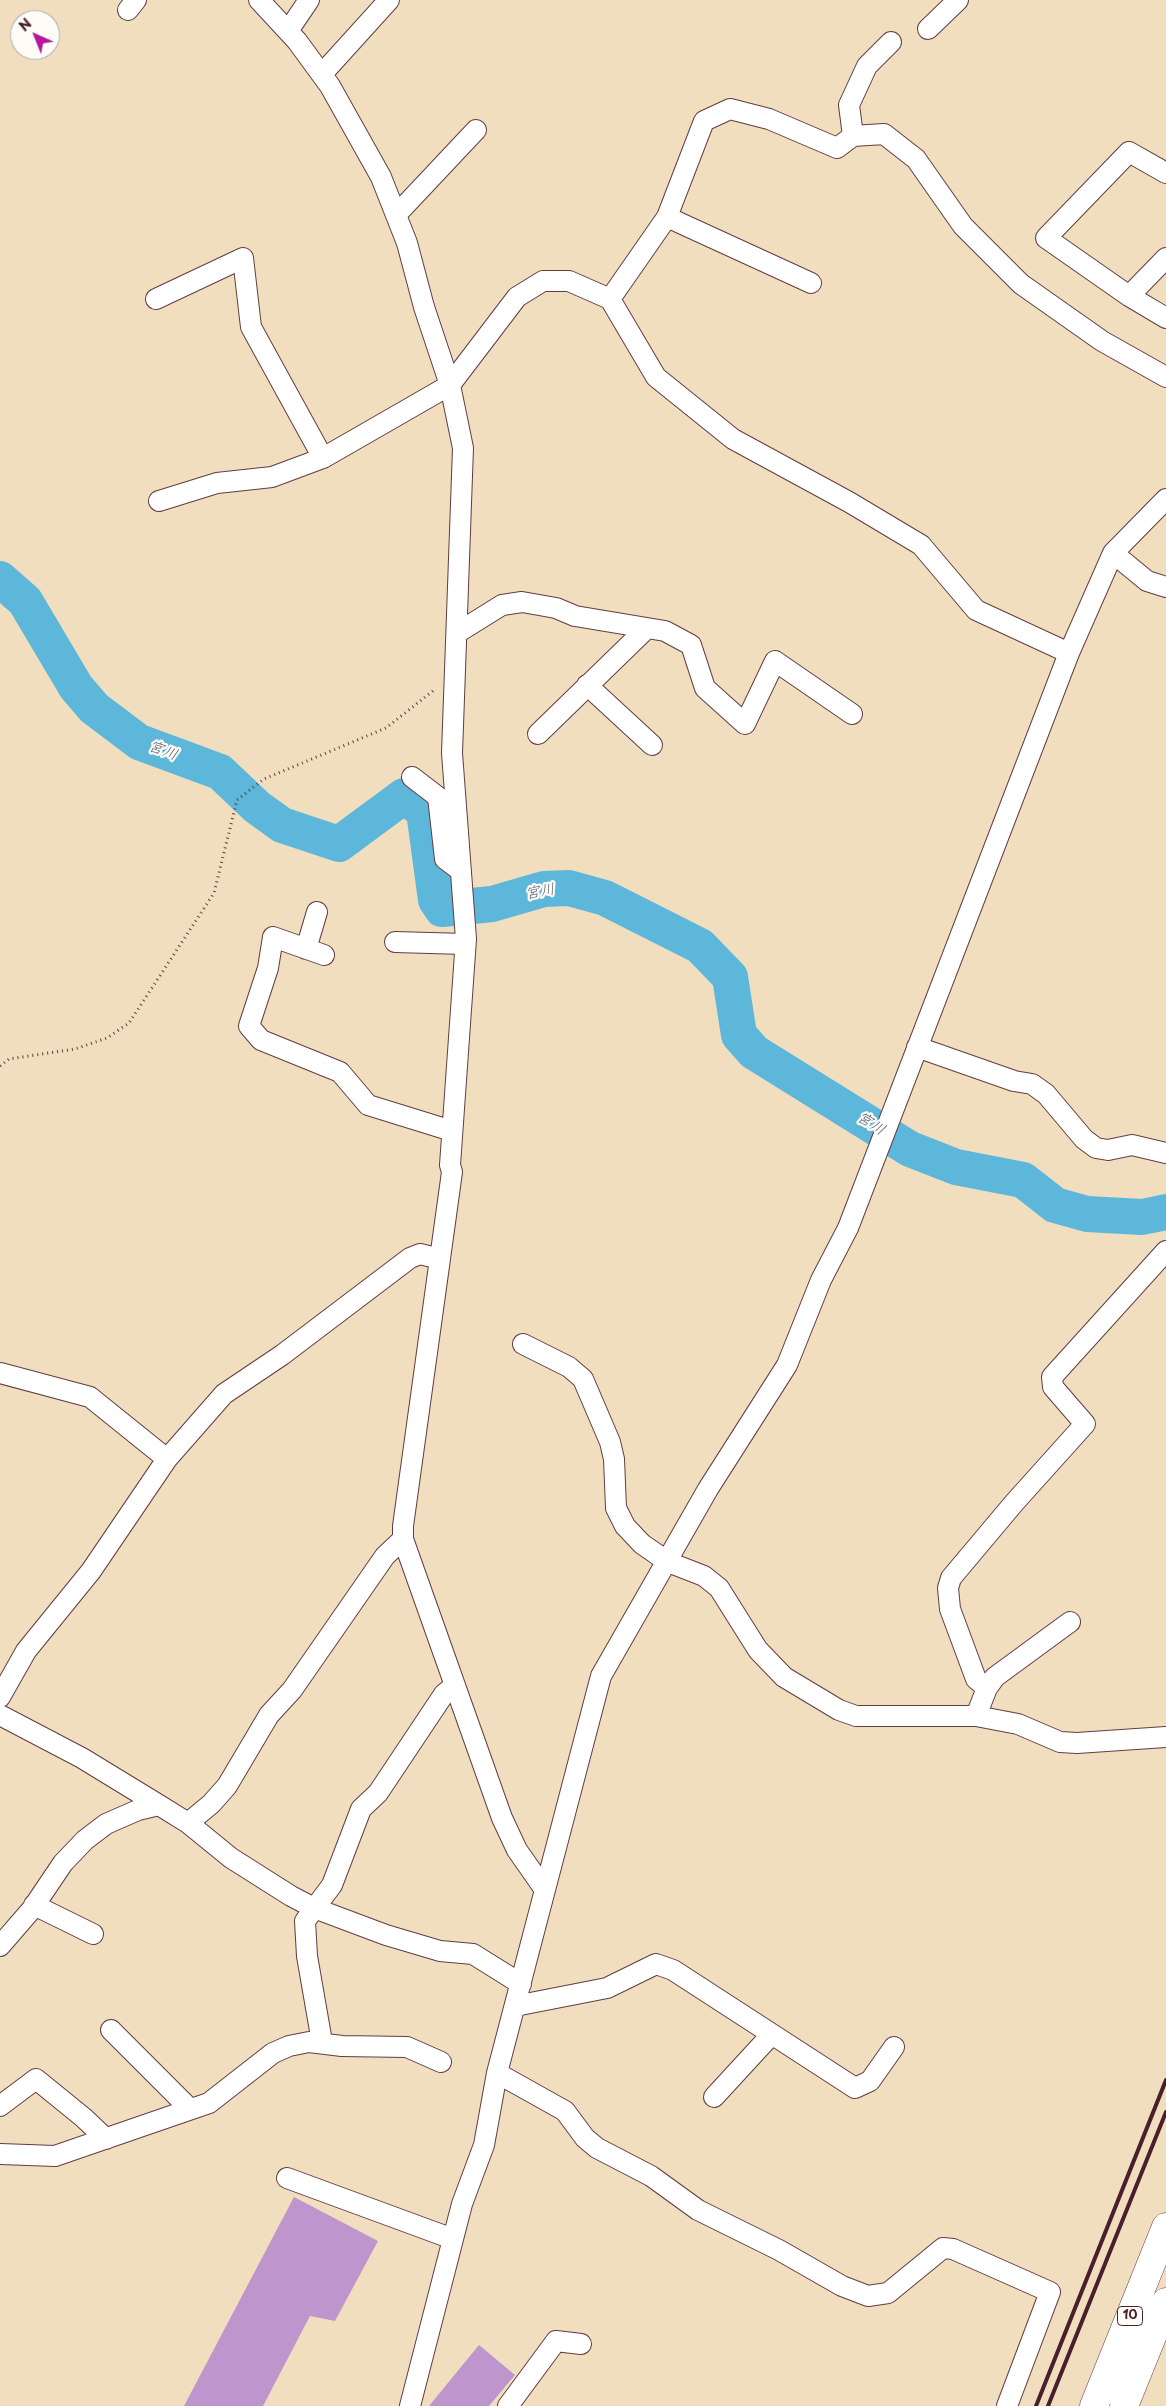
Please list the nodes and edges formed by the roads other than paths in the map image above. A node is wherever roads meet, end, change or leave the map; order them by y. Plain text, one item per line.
1 (259, 0) edge
2 (309, 0) edge
3 (389, 0) edge
4 (958, 0) edge
5 (928, 29) dead end
6 (288, 31) junction
7 (892, 42) dead end
8 (322, 74) junction
9 (476, 130) dead end
10 (852, 136) junction
11 (1166, 174) edge
12 (396, 215) junction
13 (667, 217) junction
14 (1166, 258) edge
15 (811, 283) dead end
16 (1129, 296) junction
17 (156, 299) dead end
18 (610, 299) junction
19 (1166, 318) edge
20 (1166, 377) edge
21 (450, 385) junction
22 (323, 458) junction
23 (1166, 499) edge
24 (160, 502) dead end
25 (1113, 552) junction
26 (1166, 588) edge
27 (646, 628) junction
28 (457, 633) junction
29 (1069, 653) junction
30 (588, 685) junction
31 (852, 714) dead end
32 (538, 734) dead end
33 (652, 746) dead end
34 (412, 777) dead end
35 (462, 880) junction
36 (317, 912) dead end
37 (395, 942) dead end
38 (465, 942) junction
39 (917, 1047) junction
40 (452, 1131) junction
41 (1166, 1153) edge
42 (1166, 1252) edge
43 (440, 1259) junction
44 (523, 1344) dead end
45 (0, 1373) edge
46 (167, 1459) junction
47 (403, 1539) junction
48 (668, 1562) junction
49 (1070, 1622) dead end
50 (454, 1686) junction
51 (987, 1688) junction
52 (0, 1697) edge
53 (0, 1715) edge
54 (976, 1716) junction
55 (1166, 1737) edge
56 (159, 1804) junction
57 (188, 1823) junction
58 (545, 1890) junction
59 (34, 1905) junction
60 (314, 1908) junction
61 (94, 1934) dead end
62 (0, 1946) edge
63 (521, 1984) junction
64 (515, 2006) junction
65 (111, 2030) dead end
66 (772, 2034) junction
67 (322, 2042) junction
68 (894, 2047) dead end
69 (441, 2062) dead end
70 (497, 2073) junction
71 (714, 2097) dead end
72 (0, 2106) edge
73 (190, 2109) junction
74 (106, 2139) junction
75 (0, 2154) edge
76 (287, 2178) dead end
77 (1166, 2227) edge
78 (453, 2239) junction
79 (1166, 2302) edge
80 (581, 2344) dead end
81 (410, 2406) edge
82 (508, 2406) edge
83 (1007, 2406) edge
84 (1094, 2406) edge
85 (1124, 2406) edge

1 - 6 street
2 - 6 street
3 - 8 street
4 - 5 street
6 - 8 street
7 - 10 street
8 - 12 street
9 - 12 street
10 - 13 street
10 - 20 street
11 - 16 street
12 - 21 street
13 - 15 street
13 - 18 street
14 - 16 street
16 - 19 street
17 - 22 street
18 - 21 street
18 - 29 street
21 - 22 street
21 - 28 street
22 - 24 street
23 - 25 street
25 - 26 street
25 - 29 street
27 - 28 street
27 - 30 street
27 - 31 street
28 - 35 street
29 - 39 street
30 - 32 street
30 - 33 street
34 - 35 street
35 - 38 street
36 - 40 street
37 - 38 street
38 - 40 street
39 - 41 street
39 - 48 street
40 - 43 street
42 - 51 street
43 - 46 street
43 - 47 street
44 - 48 street
45 - 46 street
46 - 52 street
47 - 50 street
47 - 57 street
48 - 54 street
48 - 58 street
49 - 51 street
50 - 58 street
50 - 60 street
51 - 54 street
53 - 56 street
54 - 55 street
56 - 57 street
56 - 59 street
57 - 60 street
58 - 63 street
59 - 61 street
59 - 62 street
60 - 63 street
60 - 67 street
63 - 64 street
64 - 66 street
64 - 70 street
65 - 73 street
66 - 68 street
66 - 71 street
67 - 69 street
67 - 73 street
70 - 78 street
70 - 83 street
72 - 74 street
73 - 74 street
74 - 75 street
76 - 78 street
77 - 84 highway, 10
78 - 81 street
79 - 85 highway, 10
80 - 82 street

